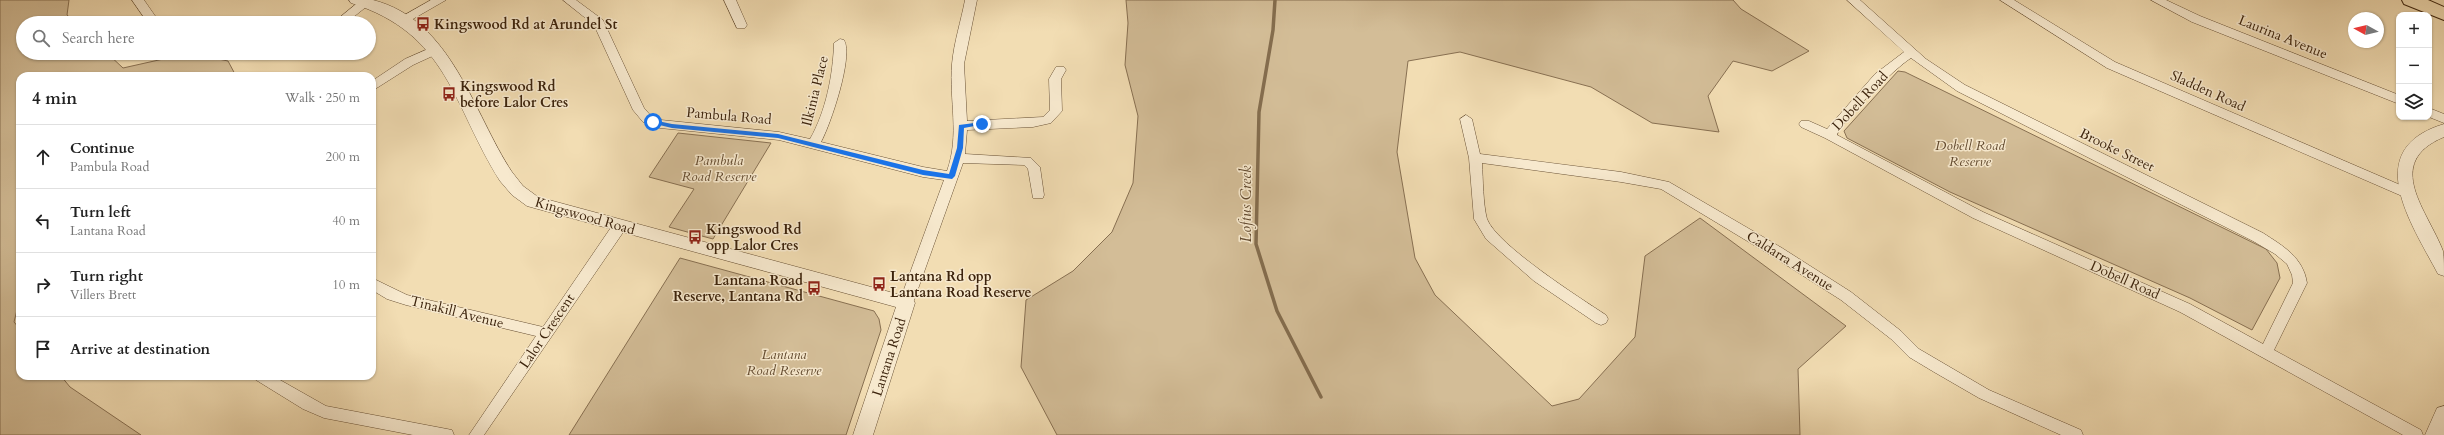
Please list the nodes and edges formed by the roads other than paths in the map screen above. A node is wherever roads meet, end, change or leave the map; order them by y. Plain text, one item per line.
1 (138, 0) edge
2 (440, 0) edge
3 (569, 0) edge
4 (730, 0) edge
5 (971, 0) edge
6 (1853, 0) edge
7 (2006, 0) edge
8 (2157, 0) edge
9 (2411, 0) edge
10 (2437, 0) edge
11 (360, 2) edge
12 (2444, 3) edge
13 (2444, 14) edge
14 (149, 16) edge
15 (345, 16) edge
16 (402, 20) junction
17 (741, 25) dead end
18 (840, 43) dead end
19 (434, 50) junction
20 (1911, 52) junction
21 (1060, 70) dead end
22 (376, 84) edge
23 (2396, 99) edge
24 (2432, 113) edge
25 (1466, 119) dead end
26 (2444, 119) edge
27 (1805, 124) dead end
28 (961, 126) junction
29 (2444, 130) edge
30 (1830, 135) junction
31 (814, 145) junction
32 (958, 158) junction
33 (1475, 158) junction
34 (952, 176) junction
35 (2407, 193) junction
36 (1038, 195) dead end
37 (619, 227) junction
38 (2444, 269) edge
39 (376, 285) edge
40 (906, 303) junction
41 (1601, 319) dead end
42 (546, 333) junction
43 (2266, 353) junction
44 (267, 380) edge
45 (2444, 414) edge
46 (447, 435) edge
47 (476, 435) edge
48 (863, 435) edge
49 (2076, 435) edge
50 (2416, 435) edge
51 (2435, 435) edge

1 - 14 street
2 - 16 street
3 - 31 street, Pambula Road
4 - 17 street
5 - 28 street, Lantana Road
6 - 20 street, Brooke Street
7 - 35 street, Sladden Road
8 - 23 street, Laurina Avenue
9 - 13 highway
10 - 12 highway
11 - 15 street
11 - 16 street, Kingswood Road
16 - 19 street, Kingswood Road
18 - 31 street, Ilkinia Place
19 - 22 street
19 - 37 street, Kingswood Road
20 - 30 street, Dobell Road
20 - 43 street, Brooke Street
21 - 28 street
24 - 26 street
25 - 33 street
27 - 30 street, Dobell Road
28 - 32 street, Lantana Road
29 - 35 street
30 - 43 street, Dobell Road
31 - 34 street, Pambula Road
32 - 34 street, Lantana Road
32 - 36 street
33 - 41 street
33 - 49 street, Caldarra Avenue
34 - 40 street, Lantana Road
35 - 38 street
37 - 40 street, Kingswood Road
37 - 42 street, Lalor Crescent
39 - 42 street, Tinakill Avenue
40 - 48 street, Lantana Road
42 - 47 street, Lalor Crescent
43 - 50 street, Dobell Road
44 - 46 street
45 - 51 street

